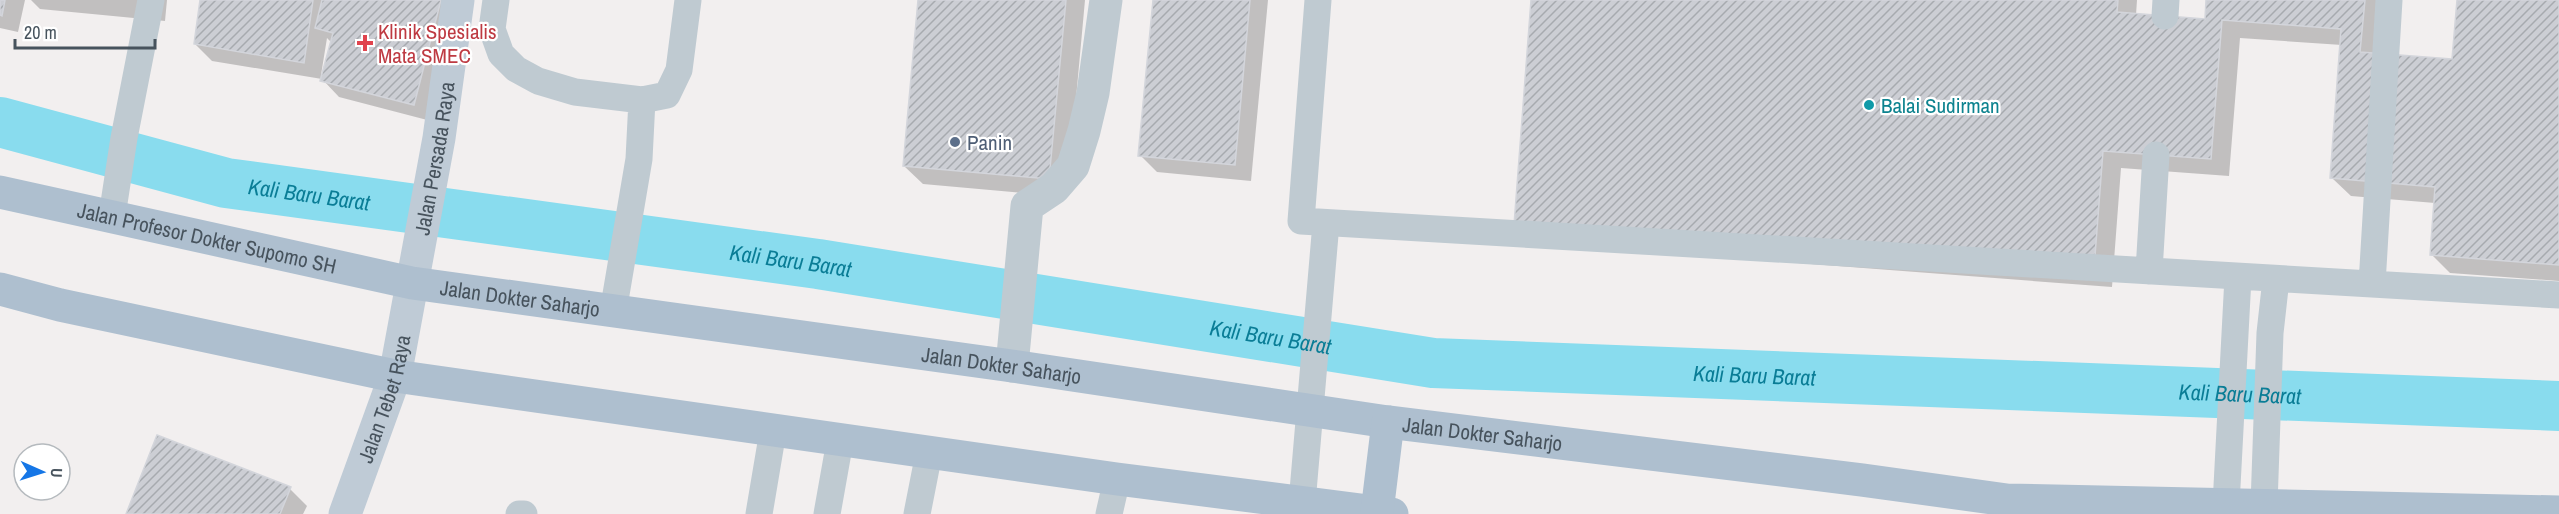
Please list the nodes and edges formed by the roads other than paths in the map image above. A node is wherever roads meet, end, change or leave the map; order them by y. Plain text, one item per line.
1 (151, 0) edge
2 (458, 0) edge
3 (496, 0) edge
4 (688, 0) edge
5 (1106, 0) edge
6 (1318, 0) edge
7 (2390, 0) edge
8 (642, 100) junction
9 (2156, 155) dead end
10 (0, 192) edge
11 (112, 216) junction
12 (1326, 223) junction
13 (415, 268) junction
14 (2149, 271) junction
15 (2238, 277) junction
16 (2276, 279) junction
17 (2372, 284) junction
18 (0, 289) edge
19 (2559, 295) edge
20 (612, 312) junction
21 (1012, 366) junction
22 (395, 376) junction
23 (1310, 410) junction
24 (1388, 422) junction
25 (773, 431) junction
26 (840, 441) junction
27 (929, 453) junction
28 (1117, 480) junction
29 (1302, 503) junction
30 (2226, 505) junction
31 (2264, 506) junction
32 (2559, 512) edge
33 (1384, 513) edge
34 (345, 514) edge
35 (519, 514) edge
36 (524, 514) edge
37 (759, 514) edge
38 (827, 514) edge
39 (917, 514) edge
40 (1109, 514) edge

1 - 11 lane
2 - 13 street, Jalan Persada Raya
3 - 8 lane
4 - 8 lane
5 - 21 street
6 - 12 lane
7 - 17 lane
8 - 20 lane
9 - 14 lane
10 - 11 main road, Jalan Profesor Dokter Supomo SH
11 - 13 main road, Jalan Profesor Dokter Supomo SH
12 - 14 lane
12 - 23 lane
13 - 20 main road, Jalan Dokter Saharjo
13 - 22 street, Jalan Tebet Raya
14 - 15 lane
15 - 16 lane
15 - 30 lane
16 - 17 lane
16 - 31 lane
17 - 19 lane
18 - 22 main road
20 - 21 main road, Jalan Dokter Saharjo
21 - 23 main road, Jalan Dokter Saharjo
22 - 25 main road
22 - 34 street, Jalan Tebet Raya
23 - 24 main road, Jalan Dokter Saharjo
23 - 29 lane
24 - 30 main road, Jalan Dokter Saharjo
24 - 33 main road
25 - 26 main road
25 - 37 lane
26 - 27 main road
26 - 38 lane
27 - 28 main road
27 - 39 lane
28 - 29 main road
28 - 40 lane
29 - 33 main road
30 - 31 main road, Jalan Dokter Saharjo
31 - 32 main road, Jalan Dokter Saharjo
35 - 36 lane

